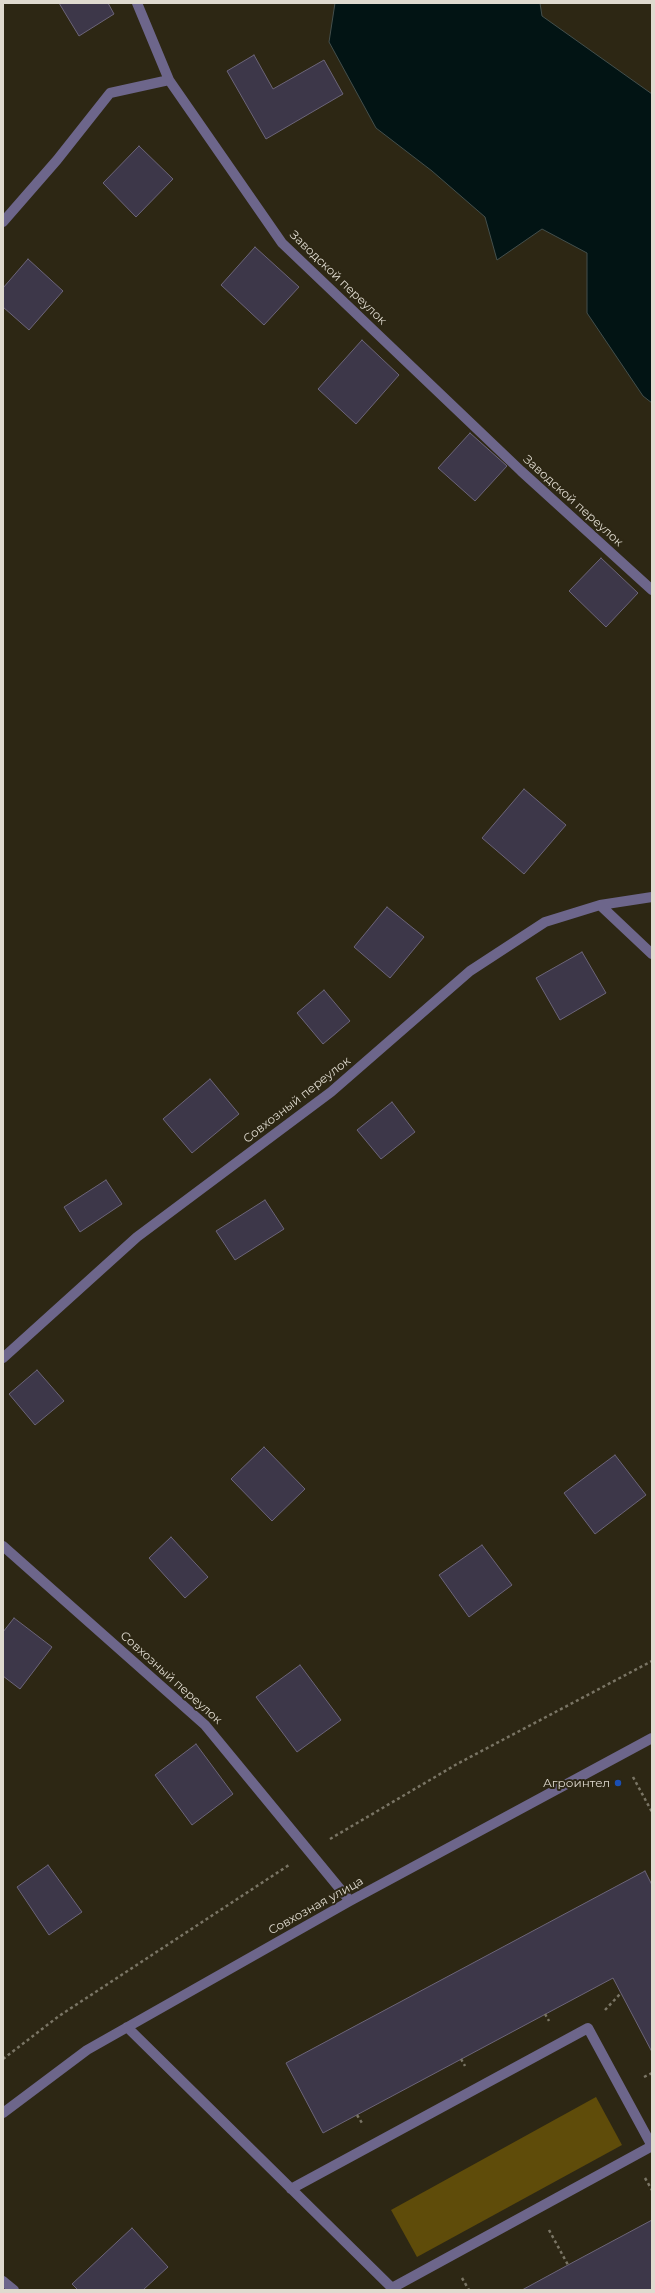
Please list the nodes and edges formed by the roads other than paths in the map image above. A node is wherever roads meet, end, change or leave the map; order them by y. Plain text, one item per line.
1 (137, 3) edge
2 (169, 80) junction
3 (3, 222) edge
4 (652, 590) edge
5 (652, 897) edge
6 (600, 905) junction
7 (652, 954) edge
8 (3, 1358) edge
9 (3, 1546) edge
10 (652, 1738) edge
11 (350, 1901) junction
12 (126, 2027) junction
13 (3, 2113) edge
14 (652, 2146) edge
15 (291, 2189) junction
16 (3, 2281) edge
17 (14, 2290) edge

1 - 2 street, Заводской переулок
2 - 3 street
2 - 4 street, Заводской переулок
5 - 6 street, Совхозный переулок
6 - 7 street
6 - 8 street, Совхозный переулок
9 - 11 street, Совхозный переулок
10 - 11 street, Совхозная улица
11 - 12 street, Совхозная улица
12 - 13 street, Совхозная улица
12 - 15 street
14 - 15 street
14 - 15 street
16 - 17 street

